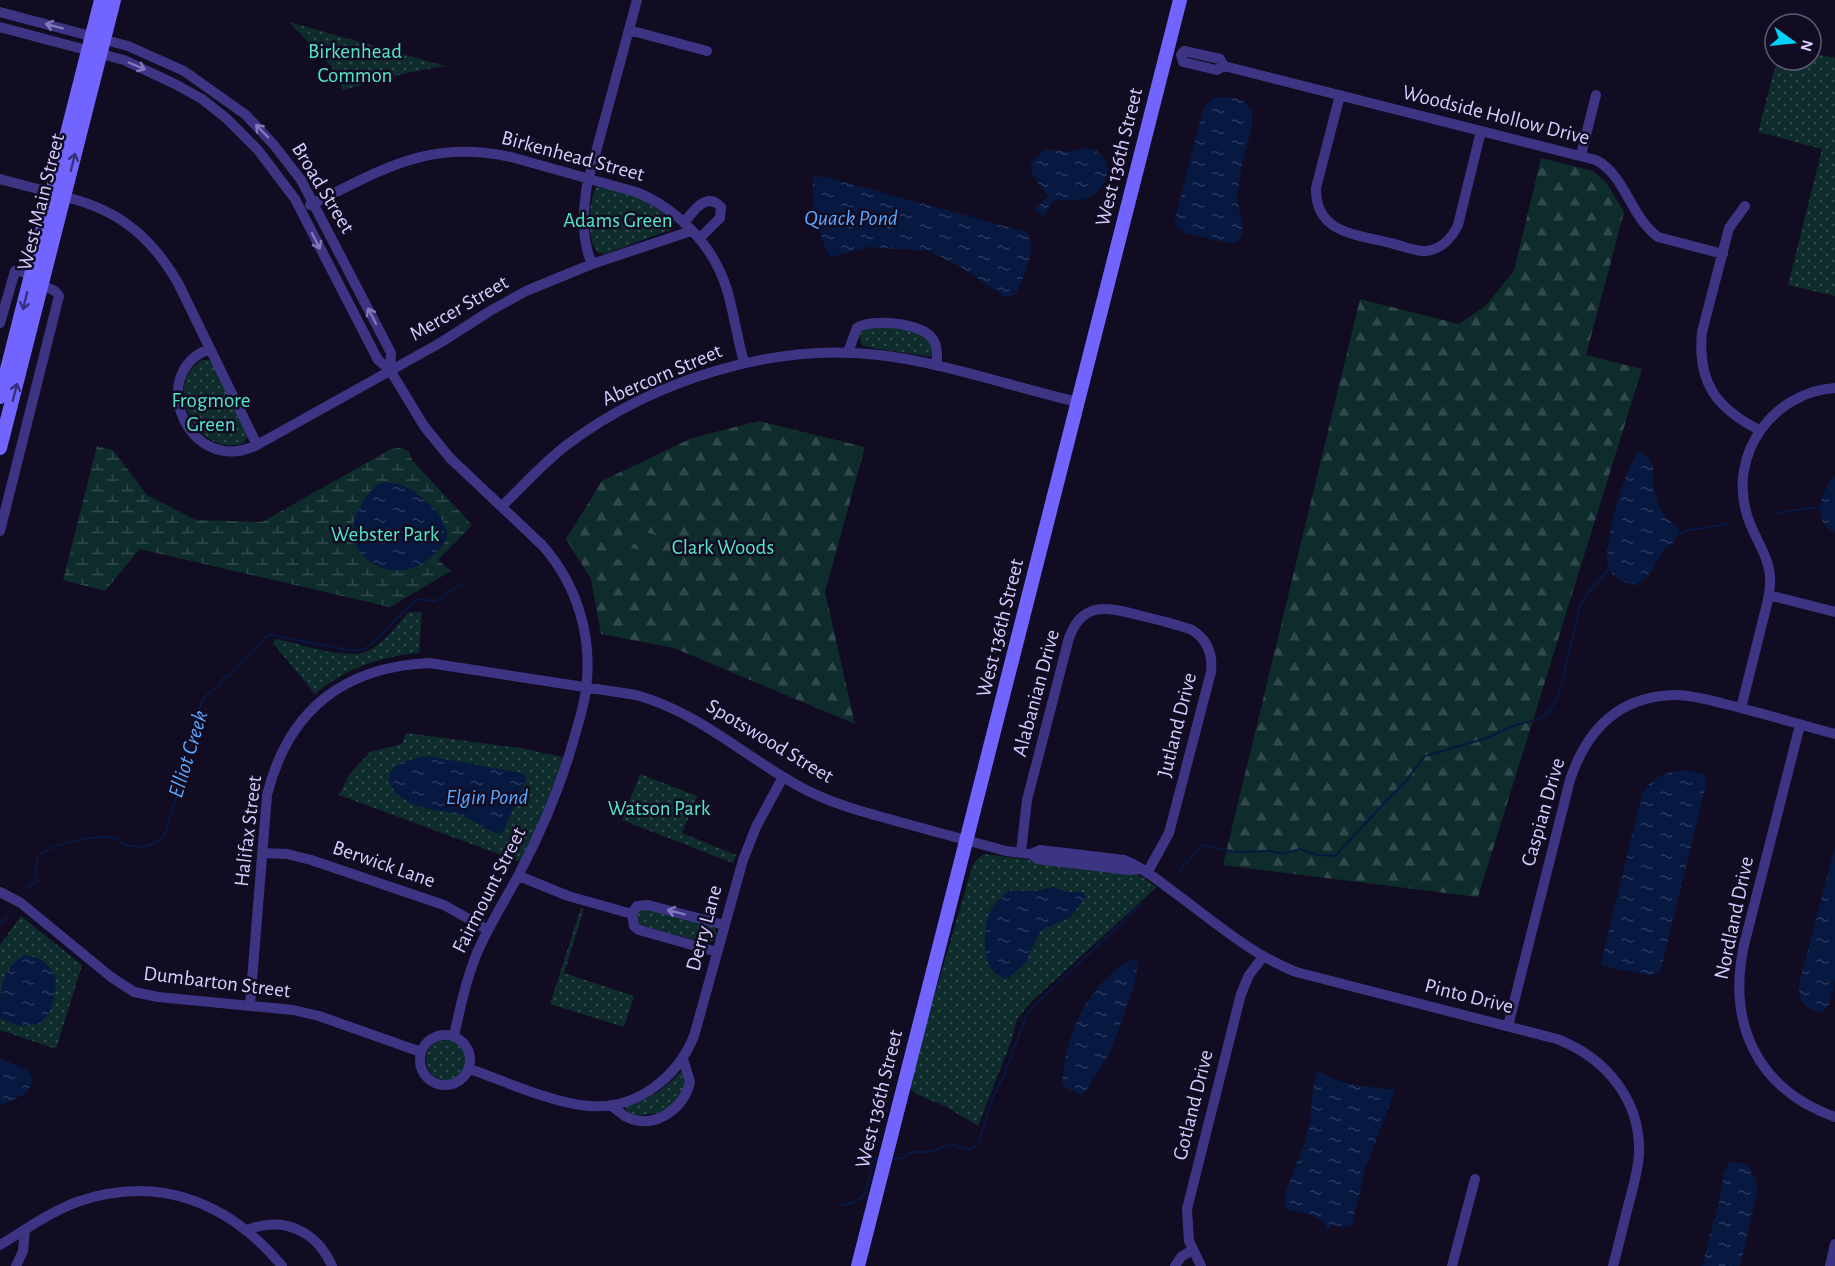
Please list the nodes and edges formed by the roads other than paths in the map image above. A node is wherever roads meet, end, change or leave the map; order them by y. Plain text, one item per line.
1 (101, 0) edge
2 (114, 0) edge
3 (637, 0) edge
4 (1180, 0) edge
5 (0, 12) edge
6 (0, 27) edge
7 (628, 30) junction
8 (98, 38) junction
9 (707, 51) dead end
10 (94, 52) junction
11 (1174, 53) junction
12 (1340, 95) junction
13 (1596, 95) dead end
14 (1481, 130) junction
15 (1581, 155) junction
16 (588, 178) junction
17 (0, 179) edge
18 (58, 194) junction
19 (314, 203) junction
20 (1745, 206) dead end
21 (300, 210) junction
22 (692, 231) junction
23 (1722, 254) junction
24 (592, 264) junction
25 (37, 279) junction
26 (0, 323) edge
27 (209, 349) junction
28 (848, 352) junction
29 (744, 362) junction
30 (937, 366) junction
31 (390, 370) junction
32 (1835, 388) edge
33 (0, 397) edge
34 (1078, 402) junction
35 (1759, 430) junction
36 (257, 445) junction
37 (0, 448) edge
38 (502, 507) junction
39 (0, 531) edge
40 (1769, 595) junction
41 (1835, 612) edge
42 (1150, 618) joint
43 (586, 687) junction
44 (1741, 708) junction
45 (1800, 725) junction
46 (1835, 734) edge
47 (783, 777) junction
48 (968, 840) junction
49 (262, 853) junction
50 (1026, 853) junction
51 (1143, 871) junction
52 (519, 876) junction
53 (0, 892) edge
54 (632, 914) junction
55 (724, 925) junction
56 (488, 930) junction
57 (717, 952) junction
58 (1263, 957) junction
59 (250, 1005) junction
60 (1508, 1026) junction
61 (454, 1036) junction
62 (421, 1052) junction
63 (683, 1059) junction
64 (470, 1069) junction
65 (612, 1105) junction
66 (1835, 1117) edge
67 (1475, 1179) dead end
68 (25, 1230) junction
69 (247, 1230) junction
70 (1835, 1244) edge
71 (0, 1245) edge
72 (1192, 1250) junction
73 (16, 1266) edge
74 (282, 1266) edge
75 (332, 1266) edge
76 (858, 1266) edge
77 (1175, 1266) edge
78 (1202, 1266) edge
79 (1452, 1266) edge
80 (1613, 1266) edge
81 (1830, 1266) edge

1 - 8 street, West Main Street
2 - 8 street, West Main Street
3 - 7 street
4 - 11 street, West 136th Street
8 -> 5 street, Broad Street
6 - 10 street, Broad Street
7 - 9 street
7 - 16 street
8 - 10 street, West Main Street
19 -> 8 street, Broad Street
10 - 18 street, West Main Street
10 -> 21 street, Broad Street
11 - 12 street, Woodside Hollow Drive
11 - 34 street, West 136th Street
12 - 14 street, Woodside Hollow Drive
12 - 14 street
13 - 15 street
14 - 15 street, Woodside Hollow Drive
15 - 23 street, Woodside Hollow Drive
16 - 19 street, Birkenhead Street
16 - 22 street, Birkenhead Street
16 - 24 street
17 - 18 street
18 - 25 street, West Main Street
18 - 27 street
19 - 21 street, Birkenhead Street
31 -> 19 street, Broad Street
20 - 23 street
21 -> 31 street, Broad Street
22 - 24 street, Mercer Street
22 - 29 street, Birkenhead Street
23 - 35 street
24 - 31 street, Mercer Street
25 - 26 street
25 -> 33 street, West Main Street
37 -> 25 street, West Main Street
25 - 39 street
27 - 36 street
27 - 36 street, Mercer Street
28 - 29 street, Abercorn Street
28 - 30 street, Abercorn Street
28 - 30 street
29 - 38 street, Abercorn Street
30 - 34 street, Abercorn Street
31 - 36 street, Mercer Street
31 - 38 street, Broad Street
32 - 35 street
34 - 48 street, West 136th Street
35 - 40 street
38 - 43 street, Fairmount Street
40 - 41 street
40 - 44 street
42 - 50 street, Alabanian Drive
42 - 51 street, Jutland Drive
43 - 47 street, Spotswood Street
43 - 49 street, Halifax Street
43 - 52 street, Fairmount Street
44 - 45 street, Caspian Drive
44 - 60 street, Caspian Drive
45 - 46 street, Caspian Drive
45 - 66 street, Nordland Drive
47 - 48 street, Spotswood Street
47 - 55 street, Derry Lane
48 - 50 street, Pinto Drive
48 - 76 street, West 136th Street
49 - 56 street, Berwick Lane
49 - 59 street, Halifax Street
50 - 51 street, Pinto Drive
51 - 58 street, Pinto Drive
52 - 54 street
52 - 56 street, Fairmount Street
53 - 59 street, Dumbarton Street
55 -> 54 street
54 - 57 street
55 - 57 street, Derry Lane
56 - 61 street, Fairmount Street
57 - 63 street, Derry Lane
58 - 60 street, Pinto Drive
58 - 72 street, Gotland Drive
59 - 62 street, Dumbarton Street
60 - 80 street, Pinto Drive
61 - 62 street
61 - 64 street
62 - 64 street
63 - 65 street, Derry Lane
63 - 65 street
64 - 65 street
67 - 79 street
68 - 69 street
68 - 71 street
68 - 73 street
69 - 74 street
69 - 75 street
70 - 81 street
72 - 77 street
72 - 78 street, Gotland Drive

